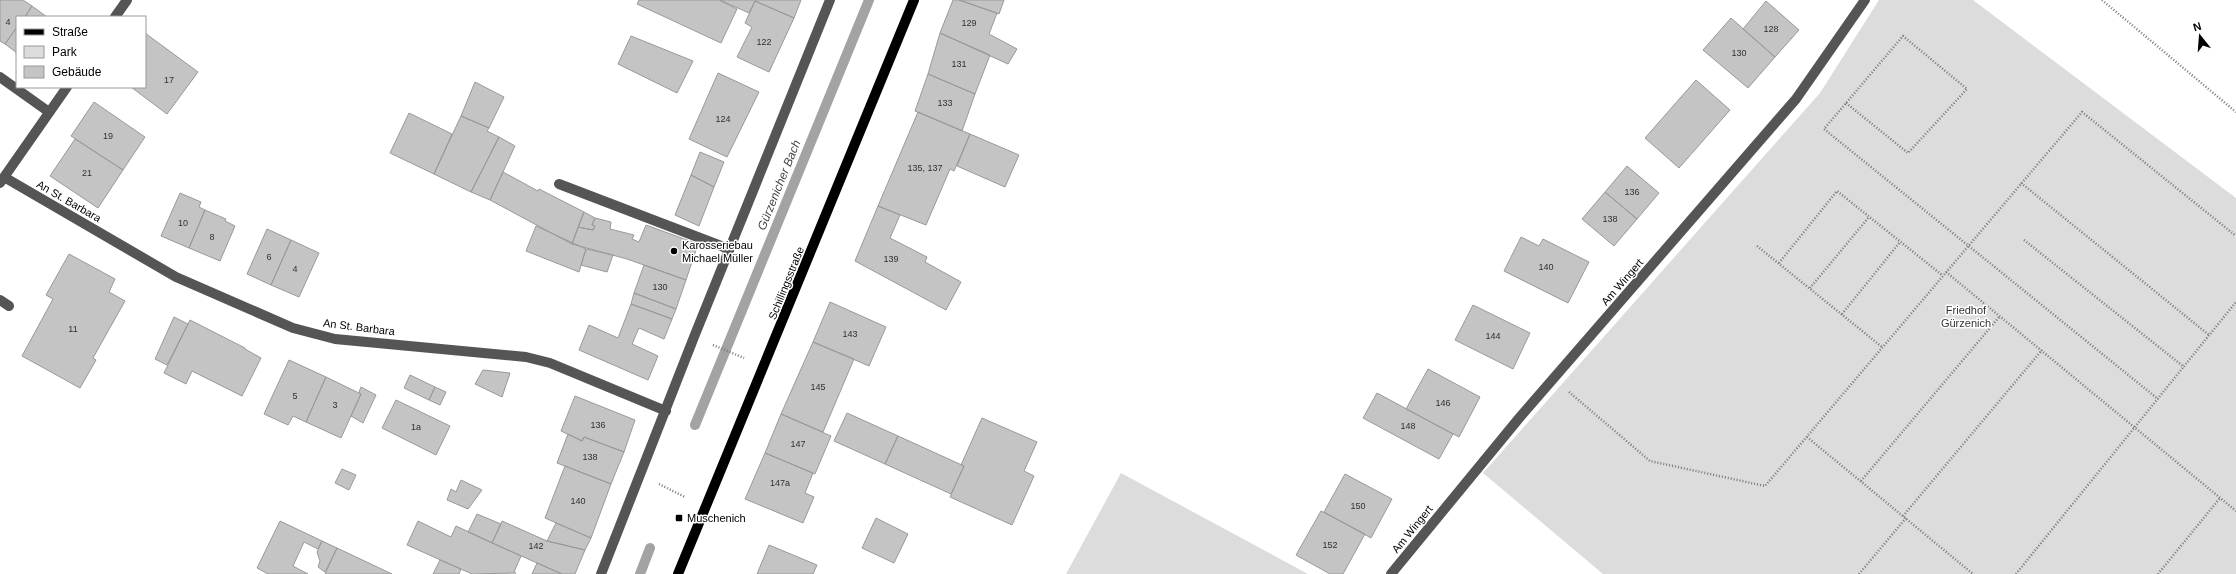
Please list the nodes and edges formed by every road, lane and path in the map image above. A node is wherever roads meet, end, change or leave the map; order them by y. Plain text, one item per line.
1 (127, 0) edge
2 (830, 0) edge
3 (914, 0) edge
4 (1865, 0) edge
5 (2102, 0) edge
6 (116, 16) edge
7 (0, 77) edge
8 (66, 88) edge
9 (1846, 103) junction
10 (49, 112) junction
11 (2236, 112) edge
12 (2, 180) edge
13 (2021, 183) junction
14 (559, 184) dead end
15 (1869, 217) junction
16 (2236, 236) edge
17 (2024, 240) dead end
18 (1900, 242) junction
19 (1757, 246) dead end
20 (1967, 246) junction
21 (729, 249) junction
22 (1779, 263) junction
23 (1946, 272) junction
24 (1942, 275) junction
25 (1810, 288) junction
26 (0, 300) edge
27 (2236, 302) edge
28 (9, 306) dead end
29 (1842, 314) junction
30 (2000, 316) junction
31 (2209, 335) junction
32 (1882, 347) junction
33 (721, 348) dead end
34 (2042, 350) junction
35 (739, 356) dead end
36 (2184, 366) junction
37 (1554, 379) junction
38 (2158, 398) junction
39 (666, 411) junction
40 (2135, 426) junction
41 (1807, 437) junction
42 (641, 475) junction
43 (1861, 481) junction
44 (2220, 498) junction
45 (706, 507) junction
46 (2236, 510) edge
47 (1905, 517) junction
48 (601, 574) edge
49 (678, 574) edge
50 (1391, 574) edge
51 (1859, 574) edge
52 (1973, 574) edge
53 (2016, 574) edge
54 (2158, 574) edge

1 - 6 street
2 - 21 street
3 - 45 main road, Schillingsstraße
4 - 37 street, Am Wingert
5 - 11 path
7 - 10 street
8 - 10 street
9 - 9 path
9 - 20 path
10 - 12 street
12 - 39 street, An St. Barbara
13 - 16 path
13 - 20 path
13 - 31 path
14 - 21 street
15 - 18 path
15 - 22 path
15 - 25 path
17 - 36 path
18 - 24 path
18 - 29 path
19 - 22 path
20 - 23 path
20 - 38 path
21 - 39 street
22 - 25 path
23 - 24 path
23 - 30 path
24 - 32 path
25 - 29 path
26 - 28 street
27 - 31 path
29 - 32 path
30 - 34 path
30 - 43 path
31 - 36 path
32 - 41 path
33 - 35 path
34 - 40 path
34 - 47 path
36 - 38 path
37 - 41 path
37 - 50 street, Am Wingert
38 - 40 path
39 - 42 street
40 - 44 path
40 - 53 path
41 - 43 path
42 - 45 path
42 - 48 street
43 - 47 path
44 - 46 path
44 - 54 path
45 - 49 main road, Schillingsstraße
47 - 51 path
47 - 52 path

